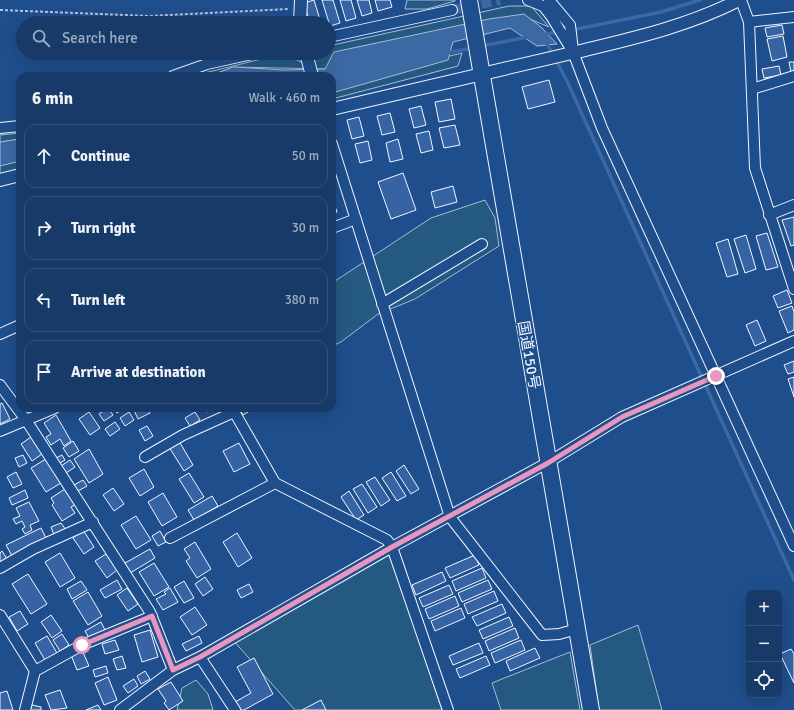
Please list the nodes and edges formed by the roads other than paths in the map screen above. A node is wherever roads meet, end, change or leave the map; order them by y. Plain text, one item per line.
1 (468, 0) edge
2 (528, 0) edge
3 (549, 0) edge
4 (740, 0) edge
5 (301, 4) edge
6 (452, 10) tunnel mouth
7 (300, 16) edge
8 (793, 16) edge
9 (749, 22) junction
10 (336, 35) edge
11 (570, 53) junction
12 (225, 60) edge
13 (308, 60) edge
14 (481, 69) junction
15 (184, 72) edge
16 (311, 72) edge
17 (794, 76) edge
18 (752, 89) junction
19 (336, 108) edge
20 (16, 126) edge
21 (0, 128) edge
22 (336, 159) edge
23 (16, 176) edge
24 (0, 180) edge
25 (794, 205) edge
26 (769, 215) junction
27 (356, 219) junction
28 (336, 226) edge
29 (482, 244) dead end
30 (794, 289) edge
31 (382, 304) junction
32 (16, 327) edge
33 (0, 334) edge
34 (794, 341) edge
35 (716, 376) junction
36 (0, 385) edge
37 (16, 407) edge
38 (20, 412) edge
39 (45, 412) edge
40 (229, 412) edge
41 (234, 412) edge
42 (26, 420) junction
43 (0, 431) edge
44 (146, 457) dead end
45 (548, 463) junction
46 (275, 483) junction
47 (450, 517) junction
48 (93, 522) junction
49 (170, 538) dead end
50 (794, 546) edge
51 (392, 547) junction
52 (0, 568) edge
53 (0, 615) edge
54 (152, 616) junction
55 (577, 628) junction
56 (200, 657) junction
57 (173, 670) junction
58 (35, 671) junction
59 (25, 710) edge
60 (120, 710) edge
61 (234, 710) edge
62 (448, 710) edge
63 (591, 710) edge

1 - 14 highway, 国道150号
2 - 11 street
3 - 11 street
4 - 9 street
4 - 11 street
5 - 7 street
6 - 10 street
8 - 9 street
9 - 18 street
11 - 14 street
11 - 35 street
12 - 15 street
13 - 16 street
14 - 19 street
14 - 45 highway, 国道150号
17 - 18 street
18 - 26 street
20 - 21 street
22 - 27 street
23 - 24 street
25 - 26 street
26 - 30 street
27 - 28 street
27 - 31 street
29 - 31 street
31 - 47 street
32 - 33 street
34 - 35 street
35 - 45 street
35 - 50 street
36 - 37 street
38 - 42 street
39 - 42 street
40 - 44 street
41 - 46 street
42 - 43 street
42 - 48 street
45 - 47 street
45 - 55 highway, 国道150号
46 - 49 street
46 - 51 street
47 - 51 street
47 - 55 street
48 - 52 street
48 - 54 street
51 - 56 street
51 - 62 street
53 - 58 street
54 - 57 street
54 - 58 street
55 - 63 highway, 国道150号
56 - 57 street
56 - 61 street
57 - 60 street
58 - 59 street

